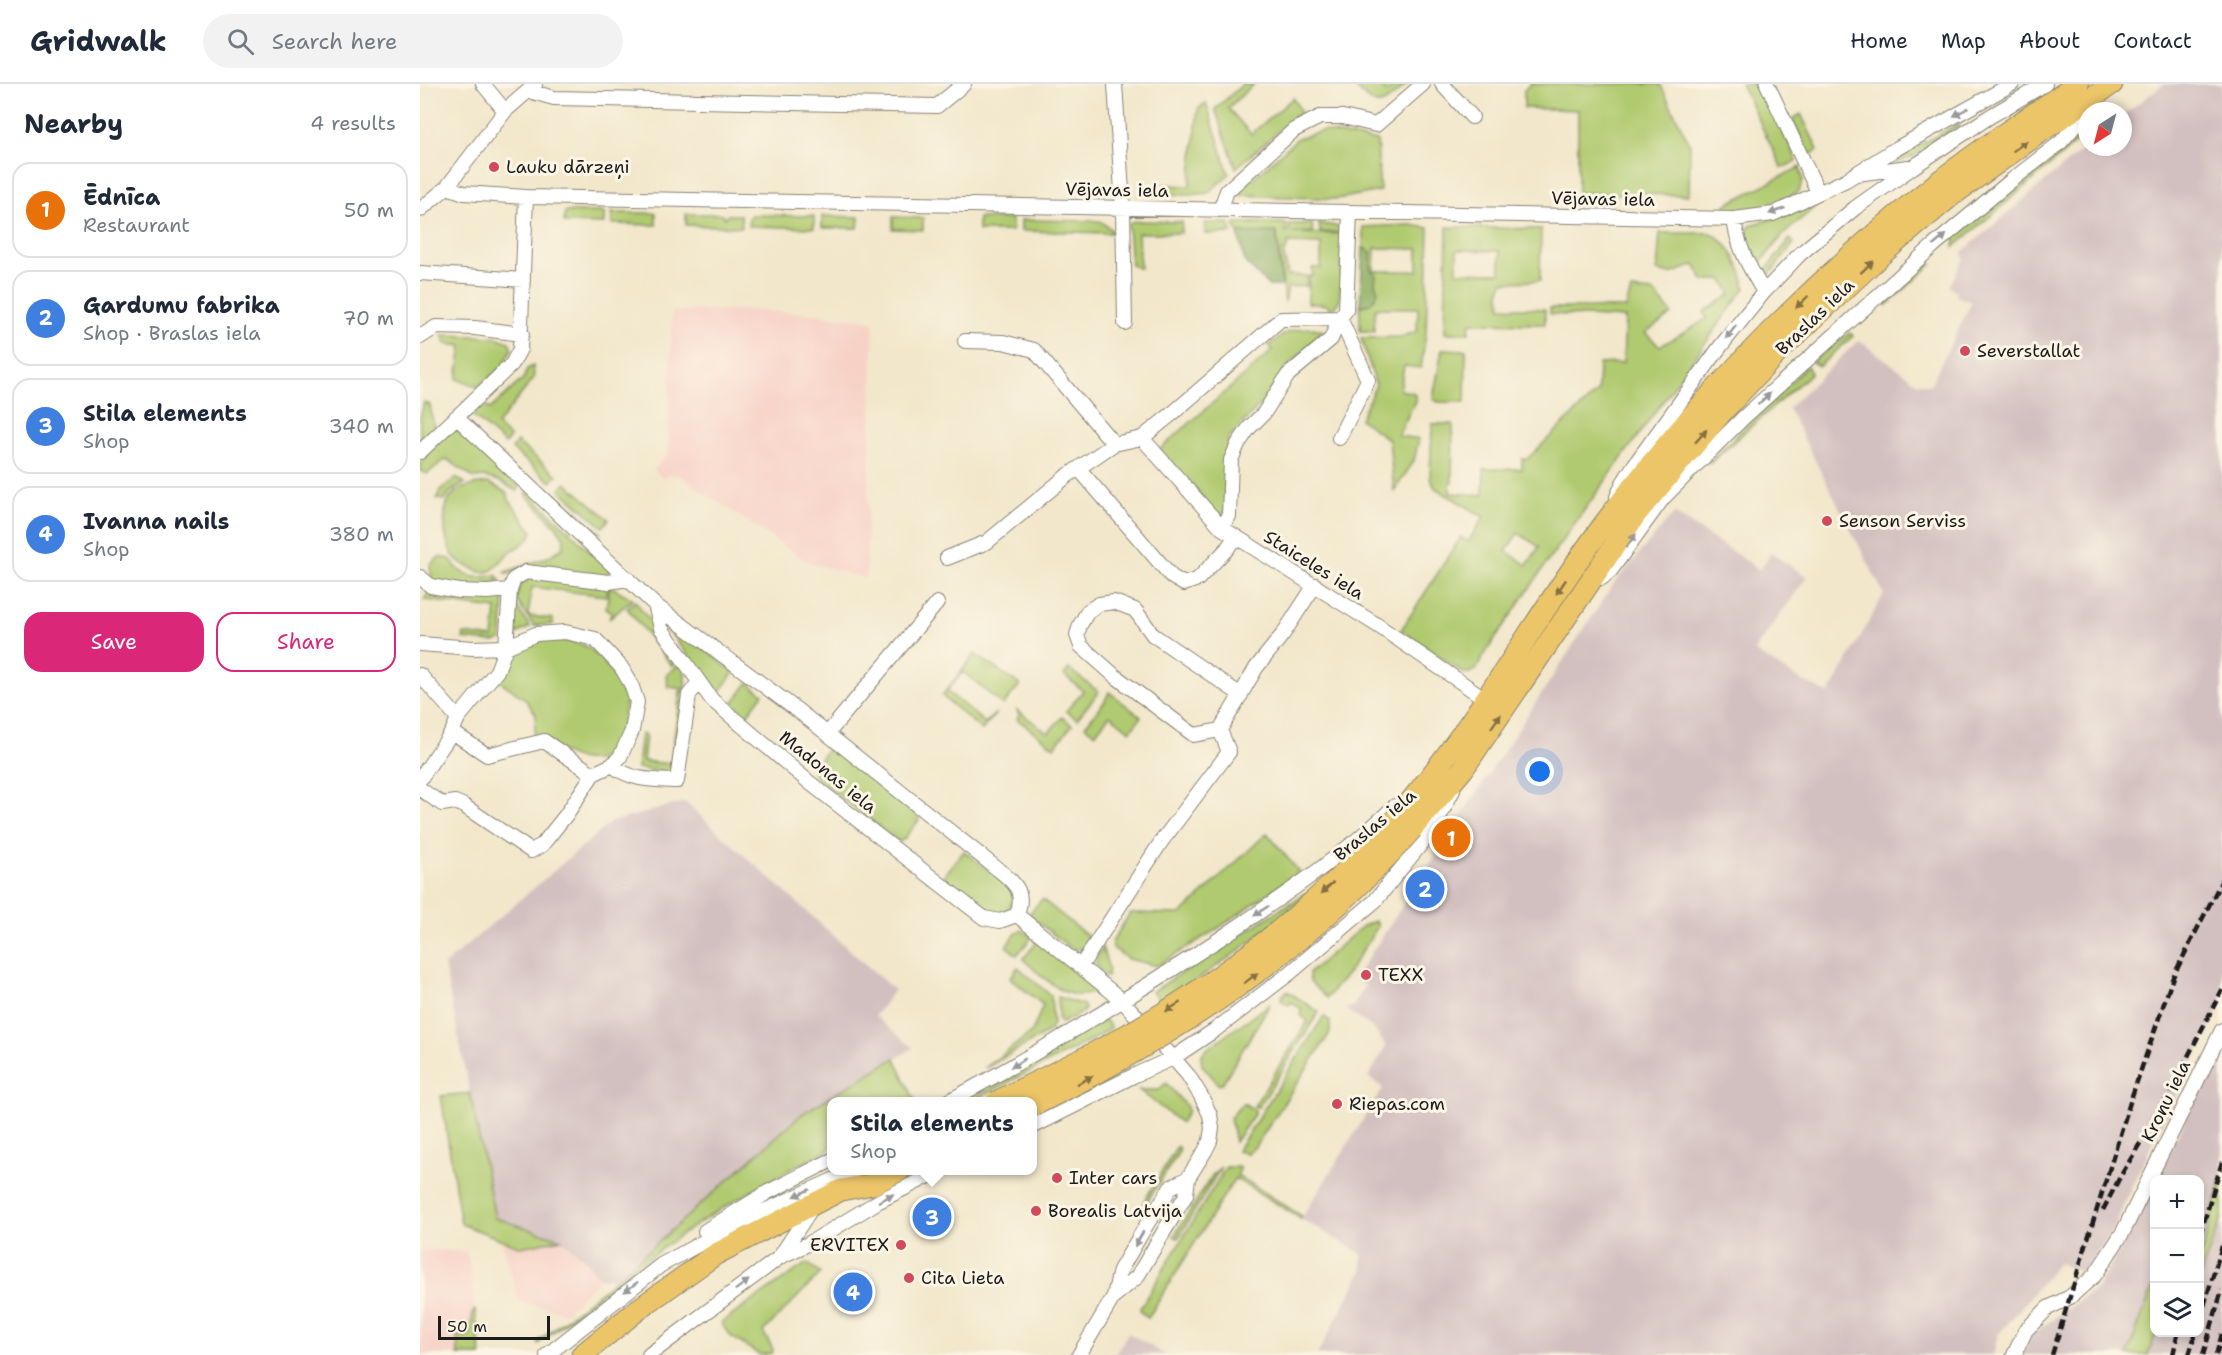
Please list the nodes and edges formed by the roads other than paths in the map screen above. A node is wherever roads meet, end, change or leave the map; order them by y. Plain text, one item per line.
1 (483, 84) edge
2 (964, 84) edge
3 (1115, 84) edge
4 (1423, 84) edge
5 (1442, 84) edge
6 (1767, 84) edge
7 (2012, 84) edge
8 (2045, 84) edge
9 (2078, 84) edge
10 (2109, 86) edge
11 (533, 87) edge
12 (2095, 102) edge
13 (505, 111) junction
14 (1472, 117) dead end
15 (2078, 122) edge
16 (1913, 167) junction
17 (1857, 174) junction
18 (447, 187) junction
19 (1818, 192) junction
20 (526, 197) junction
21 (1123, 207) junction
22 (420, 210) edge
23 (1220, 210) junction
24 (1350, 213) junction
25 (1734, 219) junction
26 (420, 273) edge
27 (523, 280) junction
28 (1764, 292) junction
29 (1340, 318) junction
30 (1125, 323) dead end
31 (522, 334) junction
32 (420, 338) edge
33 (965, 341) dead end
34 (456, 417) junction
35 (1142, 438) junction
36 (1339, 438) dead end
37 (1114, 444) junction
38 (420, 452) edge
39 (1079, 469) junction
40 (1606, 522) junction
41 (1222, 528) junction
42 (1235, 537) junction
43 (947, 558) dead end
44 (420, 577) edge
45 (628, 579) junction
46 (1315, 585) junction
47 (510, 590) junction
48 (1579, 601) junction
49 (937, 603) dead end
50 (655, 605) junction
51 (420, 644) edge
52 (506, 647) junction
53 (420, 674) edge
54 (698, 683) junction
55 (1241, 695) junction
56 (1486, 700) junction
57 (458, 718) junction
58 (1220, 730) junction
59 (452, 732) junction
60 (828, 734) junction
61 (612, 765) junction
62 (1464, 769) junction
63 (593, 774) junction
64 (420, 779) edge
65 (1424, 786) junction
66 (420, 789) edge
67 (1405, 822) junction
68 (1017, 915) junction
69 (1081, 966) junction
70 (1123, 1001) junction
71 (2222, 1030) edge
72 (1173, 1058) junction
73 (955, 1097) edge
74 (1004, 1097) edge
75 (1037, 1103) edge
76 (1037, 1124) edge
77 (827, 1162) edge
78 (844, 1175) edge
79 (856, 1175) edge
80 (890, 1175) edge
81 (930, 1175) edge
82 (841, 1190) junction
83 (816, 1202) junction
84 (780, 1257) junction
85 (661, 1265) junction
86 (546, 1355) edge
87 (582, 1355) edge
88 (649, 1355) edge
89 (1079, 1355) edge
90 (2014, 1355) edge

1 - 13 street
2 - 11 street
3 - 21 street
4 - 23 street
5 - 14 street
6 - 19 street
7 -> 17 street
8 - 16 street, Braslas iela
9 -> 40 main road, Braslas iela
10 - 12 street, Braslas iela
48 -> 10 main road, Braslas iela
11 - 13 street
13 - 18 street
48 -> 15 street, Braslas iela
16 - 17 street
16 - 28 street, Braslas iela
17 - 19 street
18 - 20 street, Vējavas iela
18 - 22 street
19 -> 25 street, Vējavas iela
20 - 21 street, Vējavas iela
20 - 27 street
21 - 23 street, Vējavas iela
21 - 30 street
23 - 24 street, Vējavas iela
24 - 25 street, Vējavas iela
24 - 29 street
25 - 28 street
26 - 27 street
27 - 31 street
28 -> 40 street, Braslas iela
29 - 35 street
29 - 36 street
29 - 41 street
31 - 32 street
31 - 34 street
33 - 37 street
34 - 38 street
34 - 45 street, Madonas iela
35 - 37 street
35 - 41 street, Staiceles iela
37 - 39 street
39 - 42 street
39 - 43 street
40 -> 56 main road, Braslas iela
41 - 42 street, Staiceles iela
42 - 46 street, Staiceles iela
44 - 47 street
45 - 47 street
45 - 50 street, Madonas iela
46 - 55 street
46 - 56 street, Staiceles iela
47 - 52 street
62 -> 48 main road, Braslas iela
49 - 60 street
50 - 54 street, Madonas iela
50 - 60 street, Madonas iela
51 - 52 street
52 - 57 street
52 - 61 street
53 - 57 street
54 - 61 street
54 - 68 street, Madonas iela
55 - 58 street
55 - 58 street
56 - 65 main road, Braslas iela
57 - 59 street
58 - 69 street
59 - 63 street
59 - 64 street
60 - 68 street, Madonas iela
61 - 63 street
62 - 67 main road
62 - 72 street, Braslas iela
63 - 66 street
65 - 67 main road
65 -> 70 street, Braslas iela
67 -> 74 main road, bridge
75 -> 67 main road, bridge
68 - 69 street
69 - 70 street
70 - 72 street
70 -> 73 street, Braslas iela
71 - 90 street, Kroņu iela
72 - 76 street, Braslas iela
72 - 89 street
77 - 85 street
78 -> 85 street
79 - 82 main road
80 - 82 main road
84 -> 81 street
82 - 83 main road
83 - 84 street
83 - 87 main road
88 -> 84 street
85 -> 86 street

